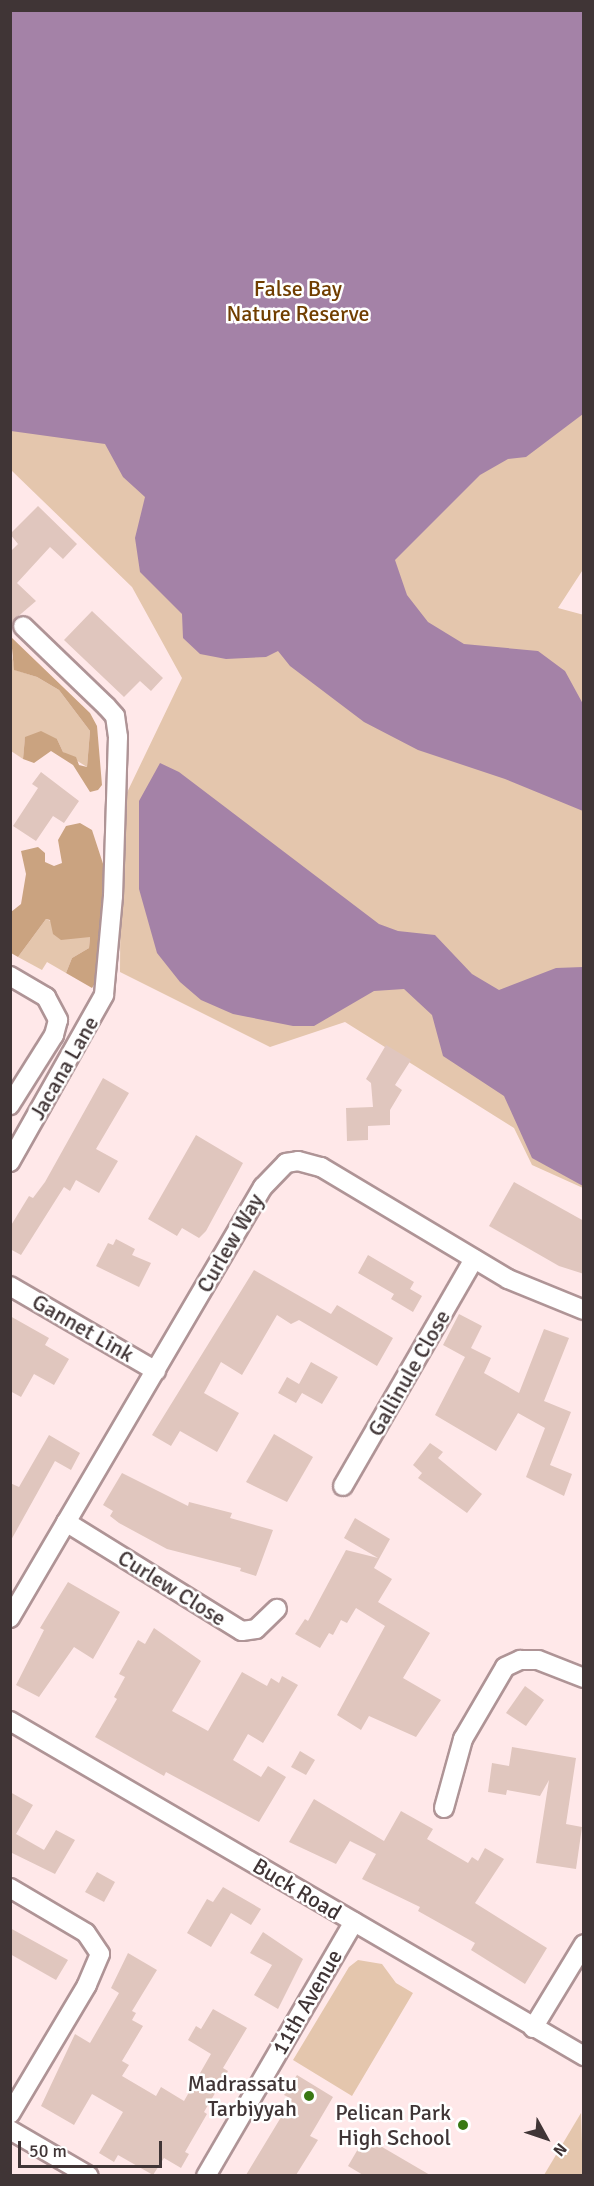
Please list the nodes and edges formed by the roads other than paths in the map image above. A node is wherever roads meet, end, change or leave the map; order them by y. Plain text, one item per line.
1 (23, 626) dead end
2 (10, 976) edge
3 (10, 1105) edge
4 (10, 1162) edge
5 (474, 1259) junction
6 (10, 1286) edge
7 (584, 1310) edge
8 (156, 1371) junction
9 (343, 1486) dead end
10 (66, 1522) junction
11 (277, 1610) dead end
12 (10, 1618) edge
13 (584, 1678) edge
14 (10, 1721) edge
15 (444, 1808) dead end
16 (10, 1888) edge
17 (354, 1922) junction
18 (584, 1944) edge
19 (533, 2028) junction
20 (584, 2056) edge
21 (10, 2114) edge
22 (10, 2130) edge
23 (89, 2175) edge
24 (206, 2175) edge

1 - 4 street, Jacana Lane
2 - 3 street
5 - 7 street, Curlew Way
5 - 8 street, Curlew Way
5 - 9 street, Gallinule Close
6 - 8 street, Gannet Link
8 - 10 street, Curlew Way
10 - 11 street, Curlew Close
10 - 12 street, Curlew Way
13 - 15 street
14 - 17 street, Buck Road
16 - 21 street
17 - 19 street, Buck Road
17 - 24 street, 11th Avenue
18 - 19 street
19 - 20 street, Buck Road
22 - 23 street

